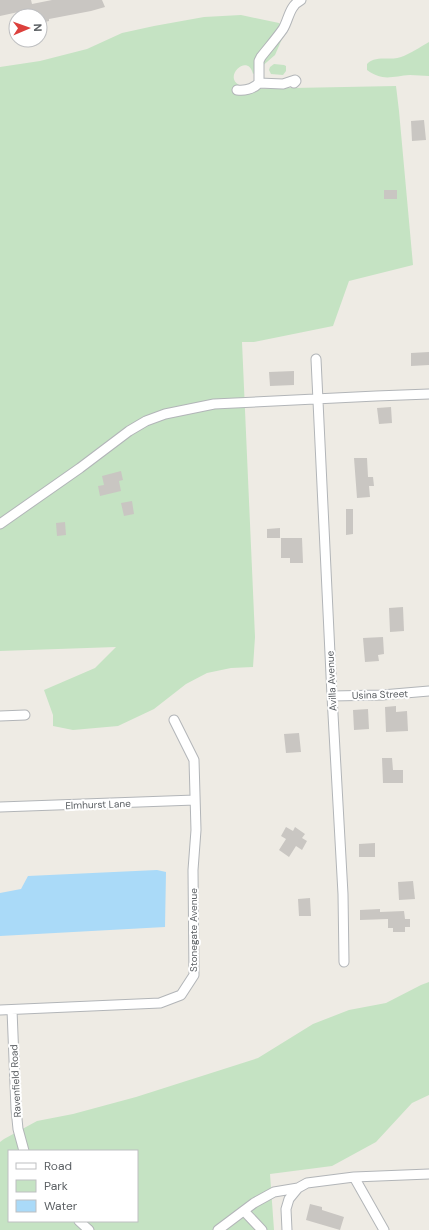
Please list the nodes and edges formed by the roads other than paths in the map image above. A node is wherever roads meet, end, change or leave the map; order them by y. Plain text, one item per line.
1 (301, 0) edge
2 (293, 82) dead end
3 (259, 83) junction
4 (237, 90) dead end
5 (316, 359) dead end
6 (429, 394) edge
7 (318, 400) junction
8 (0, 524) edge
9 (429, 691) edge
10 (332, 696) junction
11 (25, 715) dead end
12 (0, 716) edge
13 (174, 720) dead end
14 (195, 800) junction
15 (0, 807) edge
16 (344, 962) dead end
17 (0, 1010) edge
18 (12, 1010) junction
19 (24, 1150) edge
20 (429, 1174) edge
21 (354, 1178) junction
22 (298, 1188) junction
23 (244, 1211) junction
24 (80, 1222) edge
25 (89, 1230) edge
26 (218, 1230) edge
27 (262, 1230) edge
28 (287, 1230) edge
29 (384, 1230) edge

1 - 3 street
2 - 3 street
3 - 4 street
5 - 7 street, Avilla Avenue
6 - 7 street
7 - 8 street
7 - 10 street, Avilla Avenue
9 - 10 street, Usina Street
10 - 16 street, Avilla Avenue
11 - 12 street
13 - 14 street, Stonegate Avenue
14 - 15 street, Elmhurst Lane
14 - 18 street, Stonegate Avenue
17 - 18 street, Stonegate Avenue
18 - 19 street, Ravenfield Road
20 - 21 street
21 - 22 street
21 - 29 street
22 - 23 street
22 - 28 street
23 - 26 street
23 - 27 street
24 - 25 street

